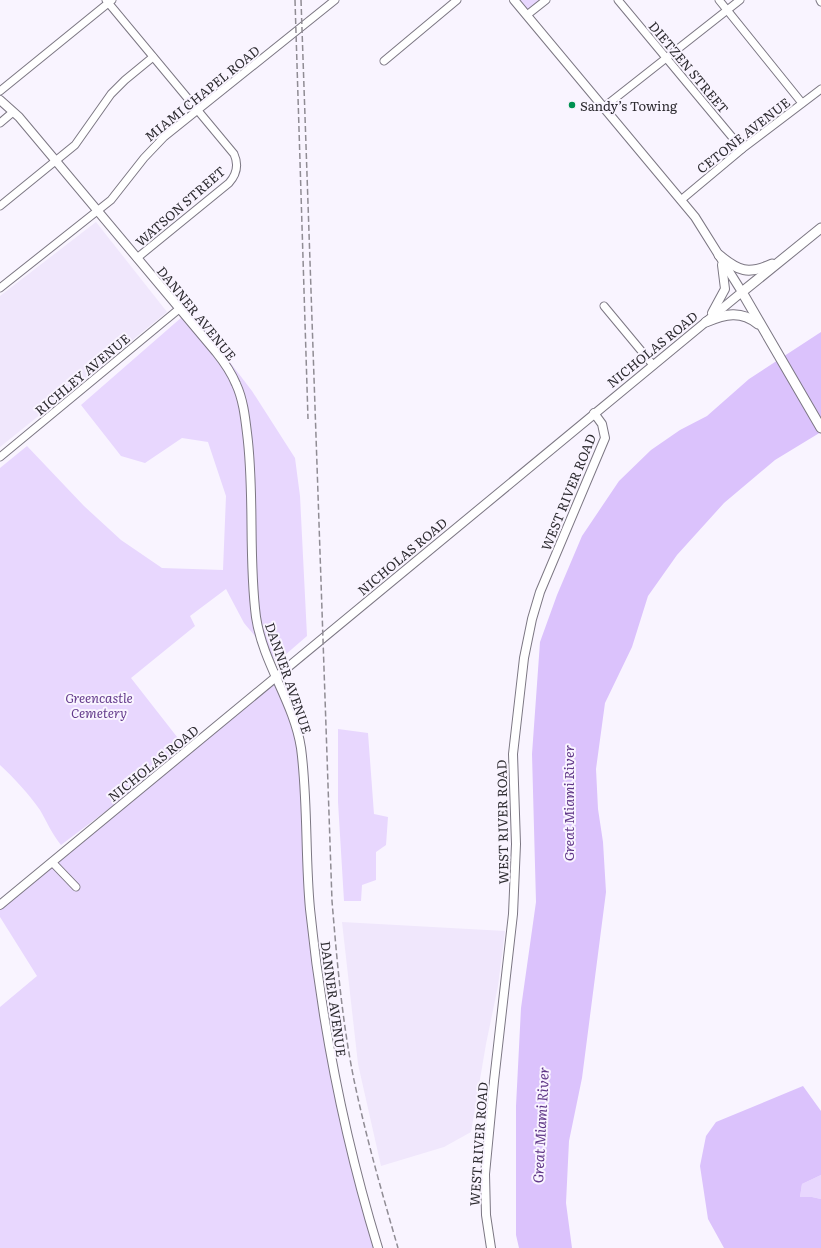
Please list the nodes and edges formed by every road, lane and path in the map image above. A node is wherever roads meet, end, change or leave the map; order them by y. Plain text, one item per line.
1 (335, 0) edge
2 (457, 0) edge
3 (514, 0) edge
4 (546, 0) edge
5 (618, 0) edge
6 (719, 0) edge
7 (740, 0) edge
8 (109, 1) edge
9 (727, 10) junction
10 (527, 15) junction
11 (153, 57) junction
12 (666, 58) junction
13 (384, 61) dead end
14 (821, 89) edge
15 (0, 91) edge
16 (0, 100) edge
17 (802, 103) junction
18 (604, 107) junction
19 (198, 111) junction
20 (13, 112) junction
21 (0, 123) edge
22 (742, 149) junction
23 (57, 162) junction
24 (681, 200) junction
25 (0, 206) edge
26 (98, 211) junction
27 (821, 228) edge
28 (718, 255) junction
29 (137, 258) junction
30 (781, 260) junction
31 (0, 288) edge
32 (742, 292) junction
33 (604, 306) dead end
34 (179, 309) junction
35 (750, 314) junction
36 (706, 322) junction
37 (653, 365) junction
38 (594, 413) junction
39 (821, 428) edge
40 (0, 457) edge
41 (276, 678) junction
42 (52, 862) junction
43 (76, 887) dead end
44 (0, 905) edge
45 (378, 1248) edge
46 (491, 1248) edge

1 - 19 street, MIAMI CHAPEL ROAD
2 - 13 street
3 - 10 street
4 - 10 street
5 - 12 street, DIETZEN STREET
6 - 9 street
7 - 9 street
8 - 11 street
8 - 15 street
9 - 12 street
9 - 17 street
10 - 18 street
11 - 19 street
11 - 23 street
12 - 18 street
12 - 22 street, DIETZEN STREET
14 - 17 street, CETONE AVENUE
16 - 20 street, DANNER AVENUE
17 - 22 street, CETONE AVENUE
18 - 24 street
19 - 26 street, MIAMI CHAPEL ROAD
19 - 29 street, WATSON STREET
20 - 21 street
20 - 23 street, DANNER AVENUE
22 - 24 street, CETONE AVENUE
23 - 25 street
23 - 26 street, DANNER AVENUE
24 - 28 street
26 - 29 street, DANNER AVENUE
26 - 31 street, MIAMI CHAPEL ROAD
27 - 30 main road, NICHOLAS ROAD
28 - 30 main road
28 - 32 street
28 - 36 street
29 - 34 street, DANNER AVENUE
30 - 32 main road, NICHOLAS ROAD
32 - 35 main road
32 - 36 street, NICHOLAS ROAD
33 - 37 street
34 - 40 street, RICHLEY AVENUE
34 - 41 street, DANNER AVENUE
35 - 36 main road
35 - 39 main road
36 - 37 street, NICHOLAS ROAD
37 - 38 street, NICHOLAS ROAD
38 - 41 street, NICHOLAS ROAD
38 - 46 street, WEST RIVER ROAD
41 - 42 street, NICHOLAS ROAD
41 - 45 street, DANNER AVENUE
42 - 43 street
42 - 44 street, NICHOLAS ROAD

